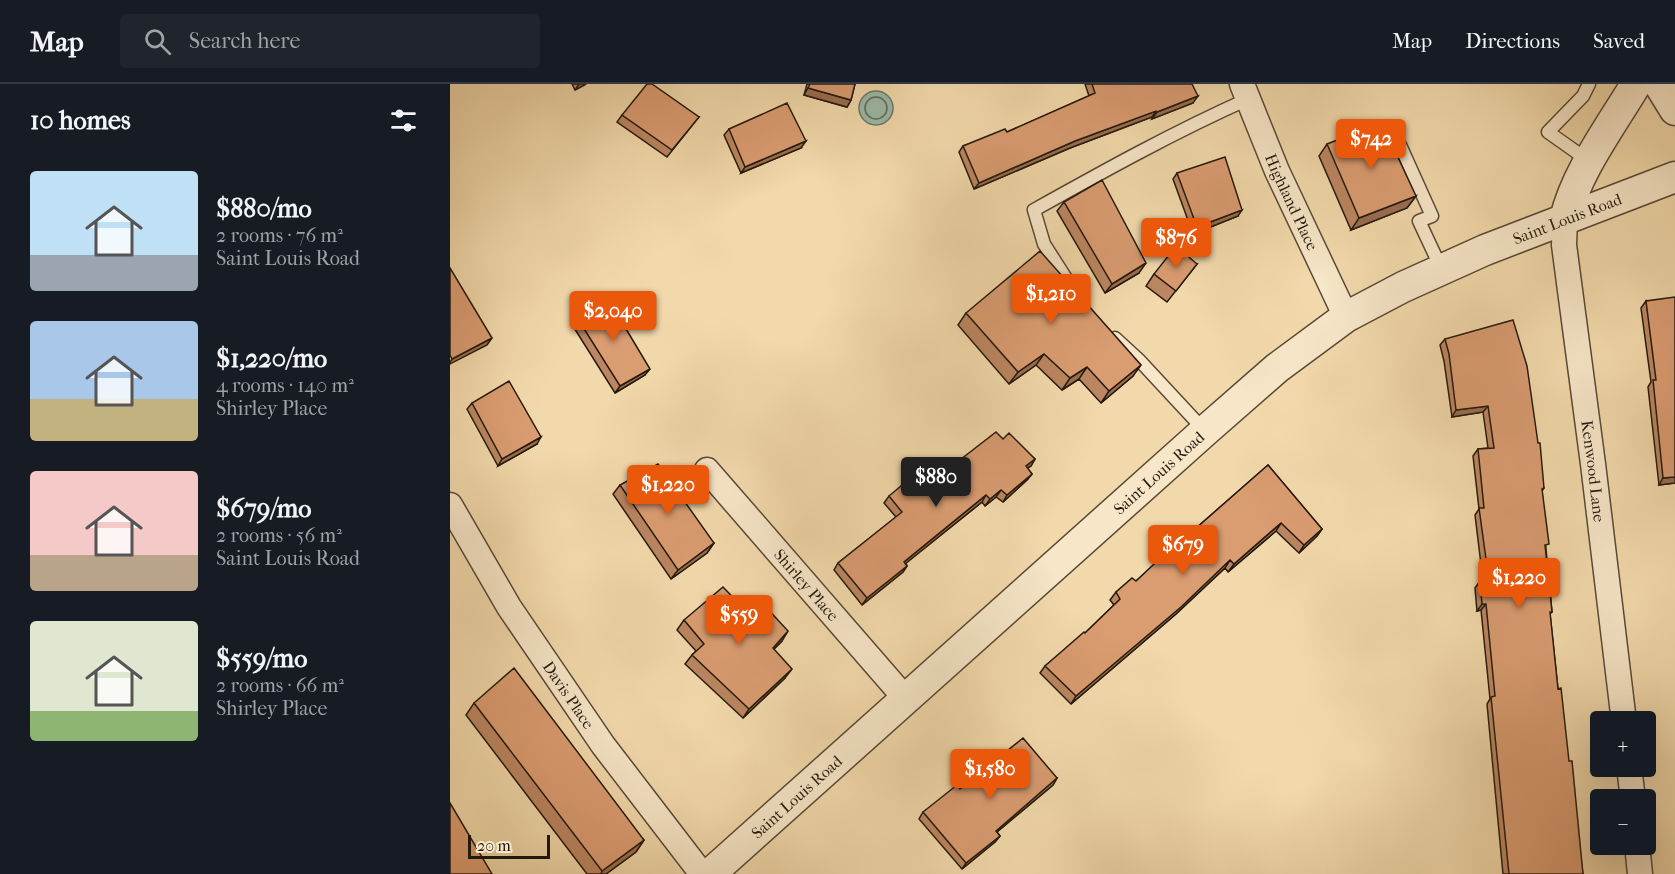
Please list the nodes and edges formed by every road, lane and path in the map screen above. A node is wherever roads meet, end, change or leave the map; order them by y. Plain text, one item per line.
1 (1590, 84) edge
2 (1636, 84) edge
3 (1659, 84) edge
4 (1245, 92) edge
5 (1675, 110) edge
6 (1400, 146) dead end
7 (1590, 162) junction
8 (1675, 177) edge
9 (1565, 219) junction
10 (1442, 270) junction
11 (1082, 303) edge
12 (1346, 317) junction
13 (1106, 328) edge
14 (1205, 431) junction
15 (707, 470) dead end
16 (450, 505) edge
17 (905, 698) junction
18 (1623, 711) edge
19 (1638, 855) edge
20 (702, 874) edge
21 (710, 874) edge
22 (1640, 874) edge

1 - 7 lane
2 - 7 street
3 - 5 street
4 - 11 lane
4 - 12 street, Highland Place
6 - 10 lane
7 - 9 street
8 - 9 street, Saint Louis Road
9 - 10 street, Saint Louis Road
9 - 18 street, Kenwood Lane
10 - 12 street, Saint Louis Road
12 - 14 street, Saint Louis Road
13 - 14 lane
14 - 17 street, Saint Louis Road
15 - 17 street, Shirley Place
16 - 20 street, Davis Place
17 - 21 street, Saint Louis Road
19 - 22 street

